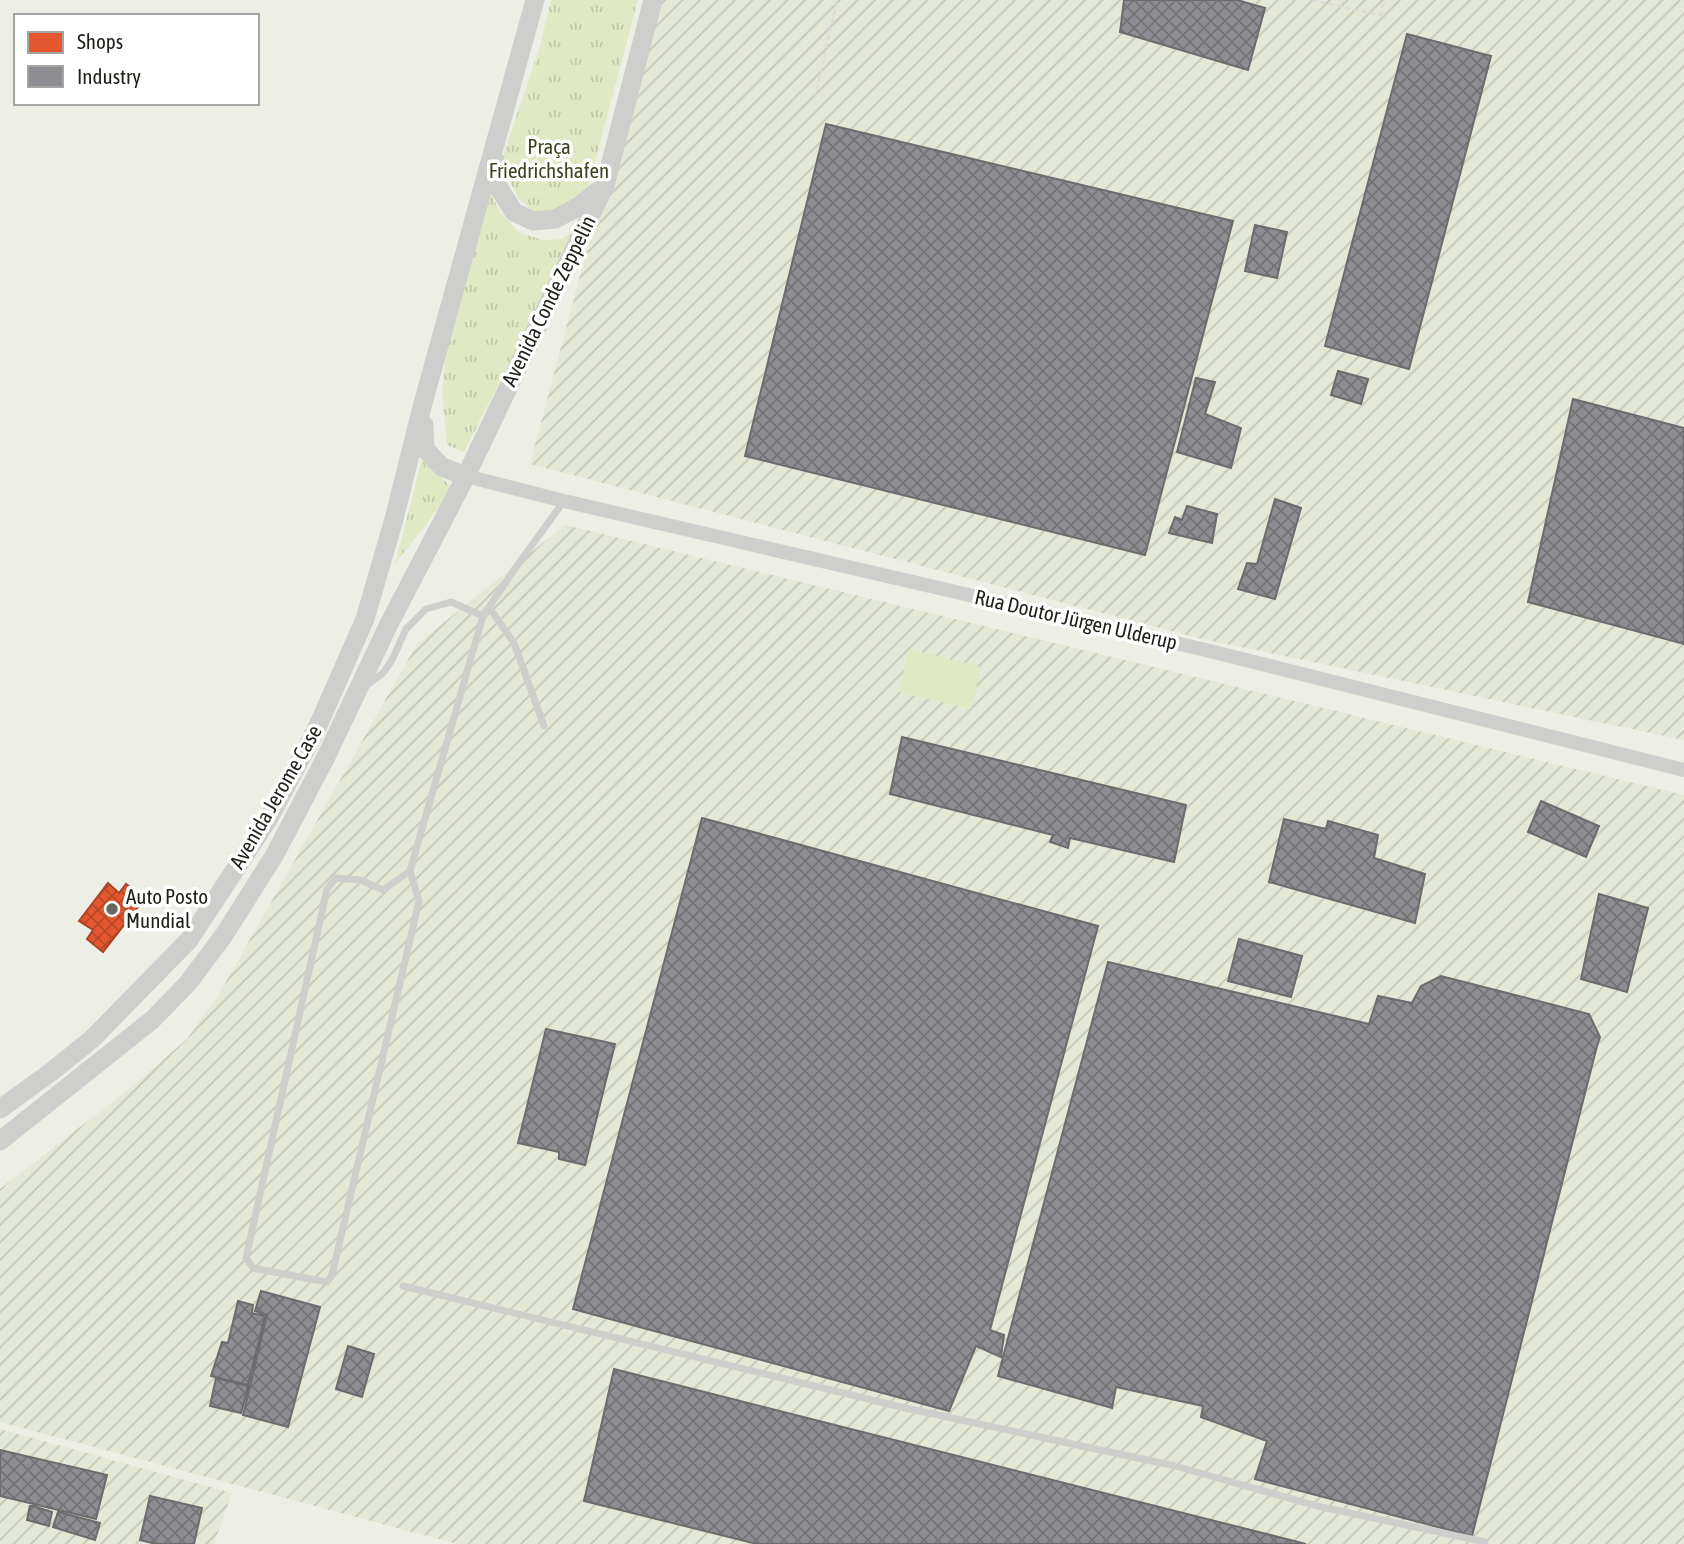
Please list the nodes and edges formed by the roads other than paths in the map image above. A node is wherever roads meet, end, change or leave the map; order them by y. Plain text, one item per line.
1 (535, 0) edge
2 (653, 0) edge
3 (495, 149) junction
4 (605, 185) junction
5 (423, 403) junction
6 (466, 476) junction
7 (564, 501) junction
8 (489, 607) junction
9 (483, 616) junction
10 (358, 692) junction
11 (544, 726) dead end
12 (1684, 770) edge
13 (410, 871) junction
14 (0, 1109) edge
15 (0, 1141) edge
16 (403, 1286) dead end
17 (1459, 1541) edge
18 (1485, 1542) edge

1 - 3 main road
2 - 4 main road, Avenida Conde Zeppelin
3 - 4 main road
3 - 5 main road
4 - 6 main road, Avenida Conde Zeppelin
5 - 6 main road
5 - 14 main road, Avenida Jerome Case
6 - 7 street, Rua Doutor Jürgen Ulderup
6 - 10 main road, Avenida Jerome Case
7 - 8 lane
7 - 12 street, Rua Doutor Jürgen Ulderup
8 - 9 lane
8 - 11 lane
9 - 10 lane
9 - 13 lane
10 - 15 main road, Avenida Jerome Case
13 - 13 lane
16 - 17 lane
17 - 18 lane

